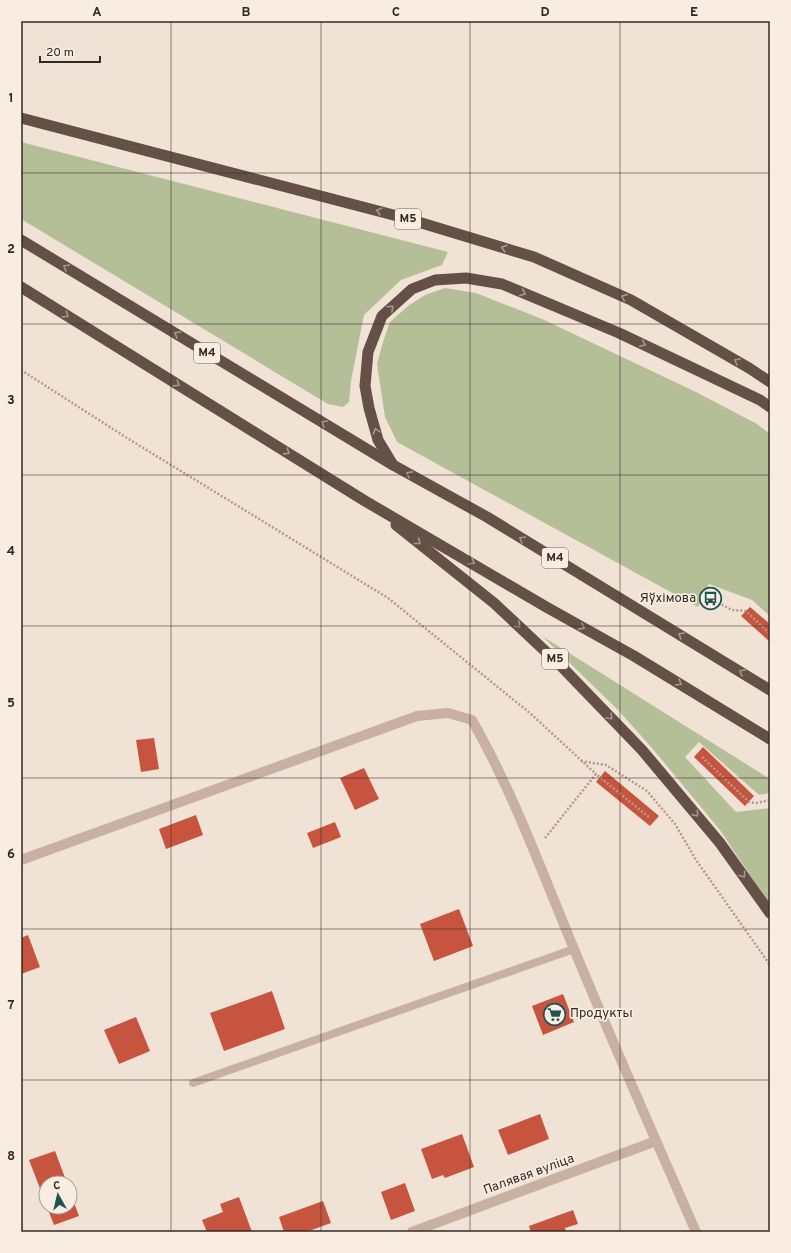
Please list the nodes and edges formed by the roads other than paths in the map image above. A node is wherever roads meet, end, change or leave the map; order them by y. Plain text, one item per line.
1 (21, 118) edge
2 (21, 240) edge
3 (21, 287) edge
4 (770, 382) edge
5 (770, 407) edge
6 (393, 465) junction
7 (366, 500) junction
8 (770, 690) edge
9 (770, 739) edge
10 (21, 860) edge
11 (770, 913) edge
12 (574, 949) junction
13 (193, 1083) dead end
14 (656, 1142) junction
15 (430, 1229) edge
16 (412, 1232) edge
17 (696, 1232) edge

4 -> 1 highway, М5
6 -> 2 highway, М4
3 -> 7 highway
6 -> 5 highway
8 -> 6 highway, М4
7 -> 9 highway
7 -> 11 highway, М5
10 - 12 street
12 - 13 lane
12 - 14 street
14 - 15 street, Палявая вуліца
14 - 17 street
15 - 16 street, Палявая вуліца

